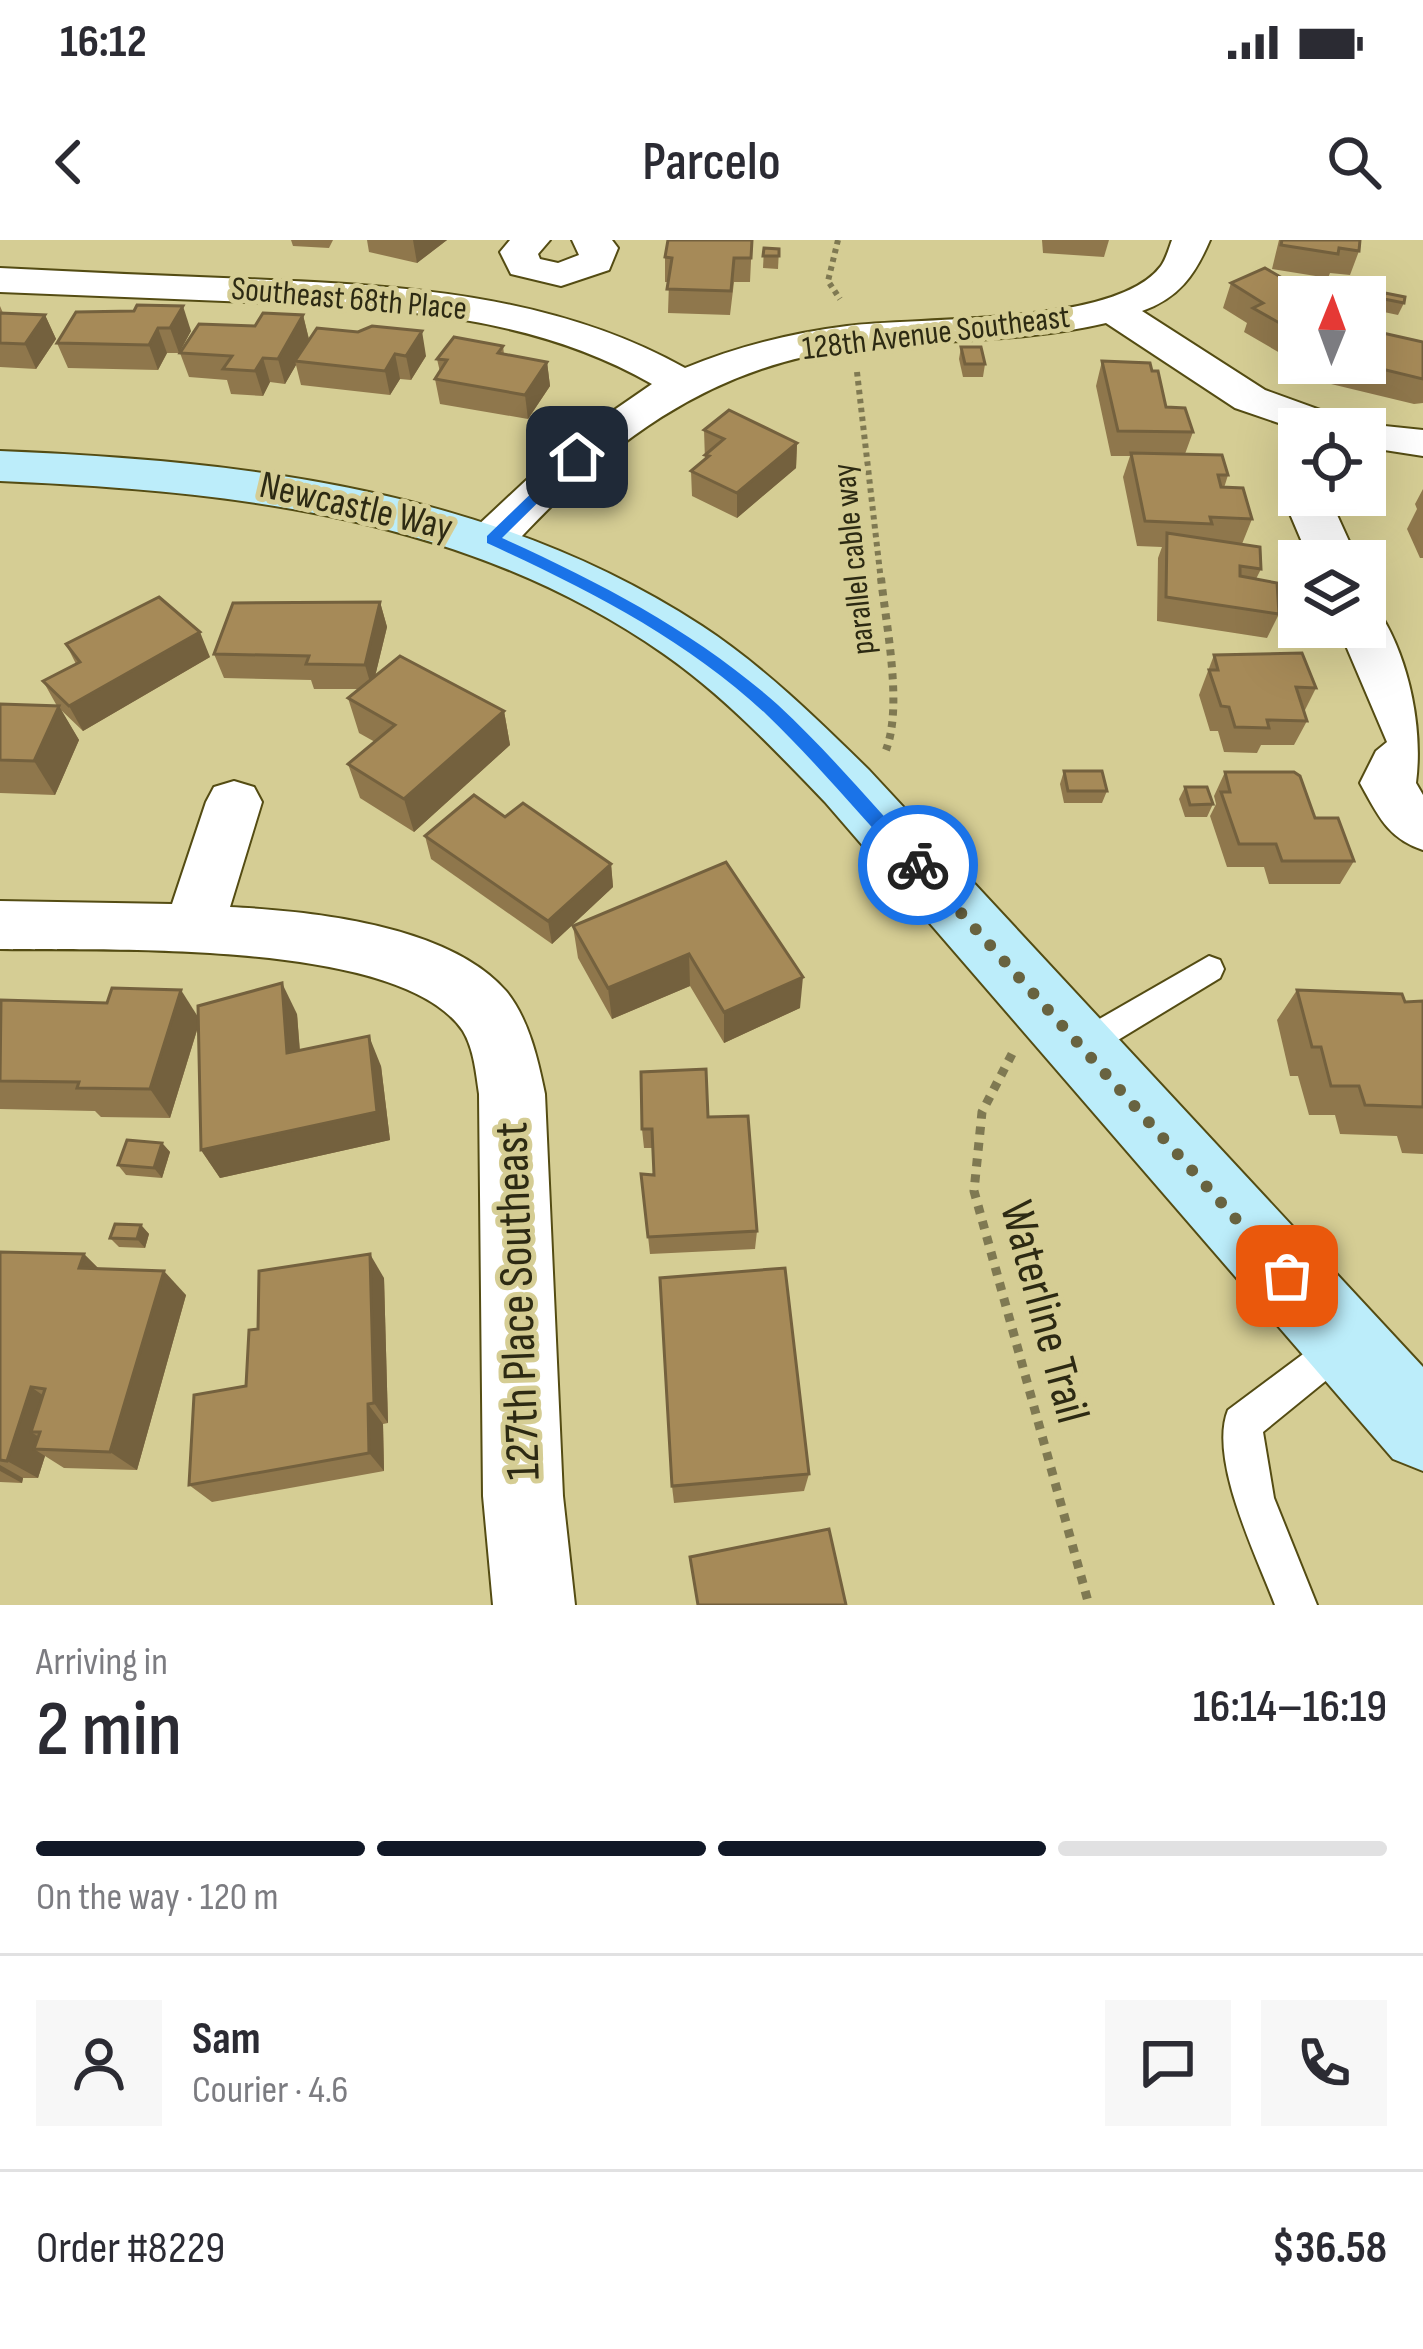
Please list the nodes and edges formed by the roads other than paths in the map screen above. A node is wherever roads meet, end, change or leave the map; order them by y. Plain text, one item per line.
1 (591, 240) edge
2 (1191, 240) edge
3 (534, 256) edge
4 (0, 280) edge
5 (1113, 310) junction
6 (495, 313) junction
7 (683, 384) junction
8 (1278, 409) edge
9 (1386, 437) edge
10 (1423, 443) edge
11 (0, 466) edge
12 (492, 539) junction
13 (1373, 648) edge
14 (1420, 751) edge
15 (235, 802) dead end
16 (1423, 828) edge
17 (0, 926) edge
18 (192, 932) junction
19 (1208, 969) dead end
20 (1049, 1044) junction
21 (1345, 1342) junction
22 (1423, 1429) edge
23 (534, 1605) edge
24 (1295, 1605) edge

1 - 3 street
2 - 5 street, 128th Avenue Southeast
3 - 6 street
4 - 6 street, Southeast 68th Place
5 - 7 street, 128th Avenue Southeast
5 - 8 street
6 - 7 street, Southeast 68th Place
7 - 12 street, 128th Avenue Southeast
9 - 10 street
11 - 12 main road, Newcastle Way
12 - 20 main road, Newcastle Way
13 - 14 street
14 - 16 street
15 - 18 street
17 - 18 street
18 - 23 street, 127th Place Southeast
19 - 20 lane
20 - 21 main road, Newcastle Way
21 - 22 main road, Newcastle Way
21 - 24 lane

